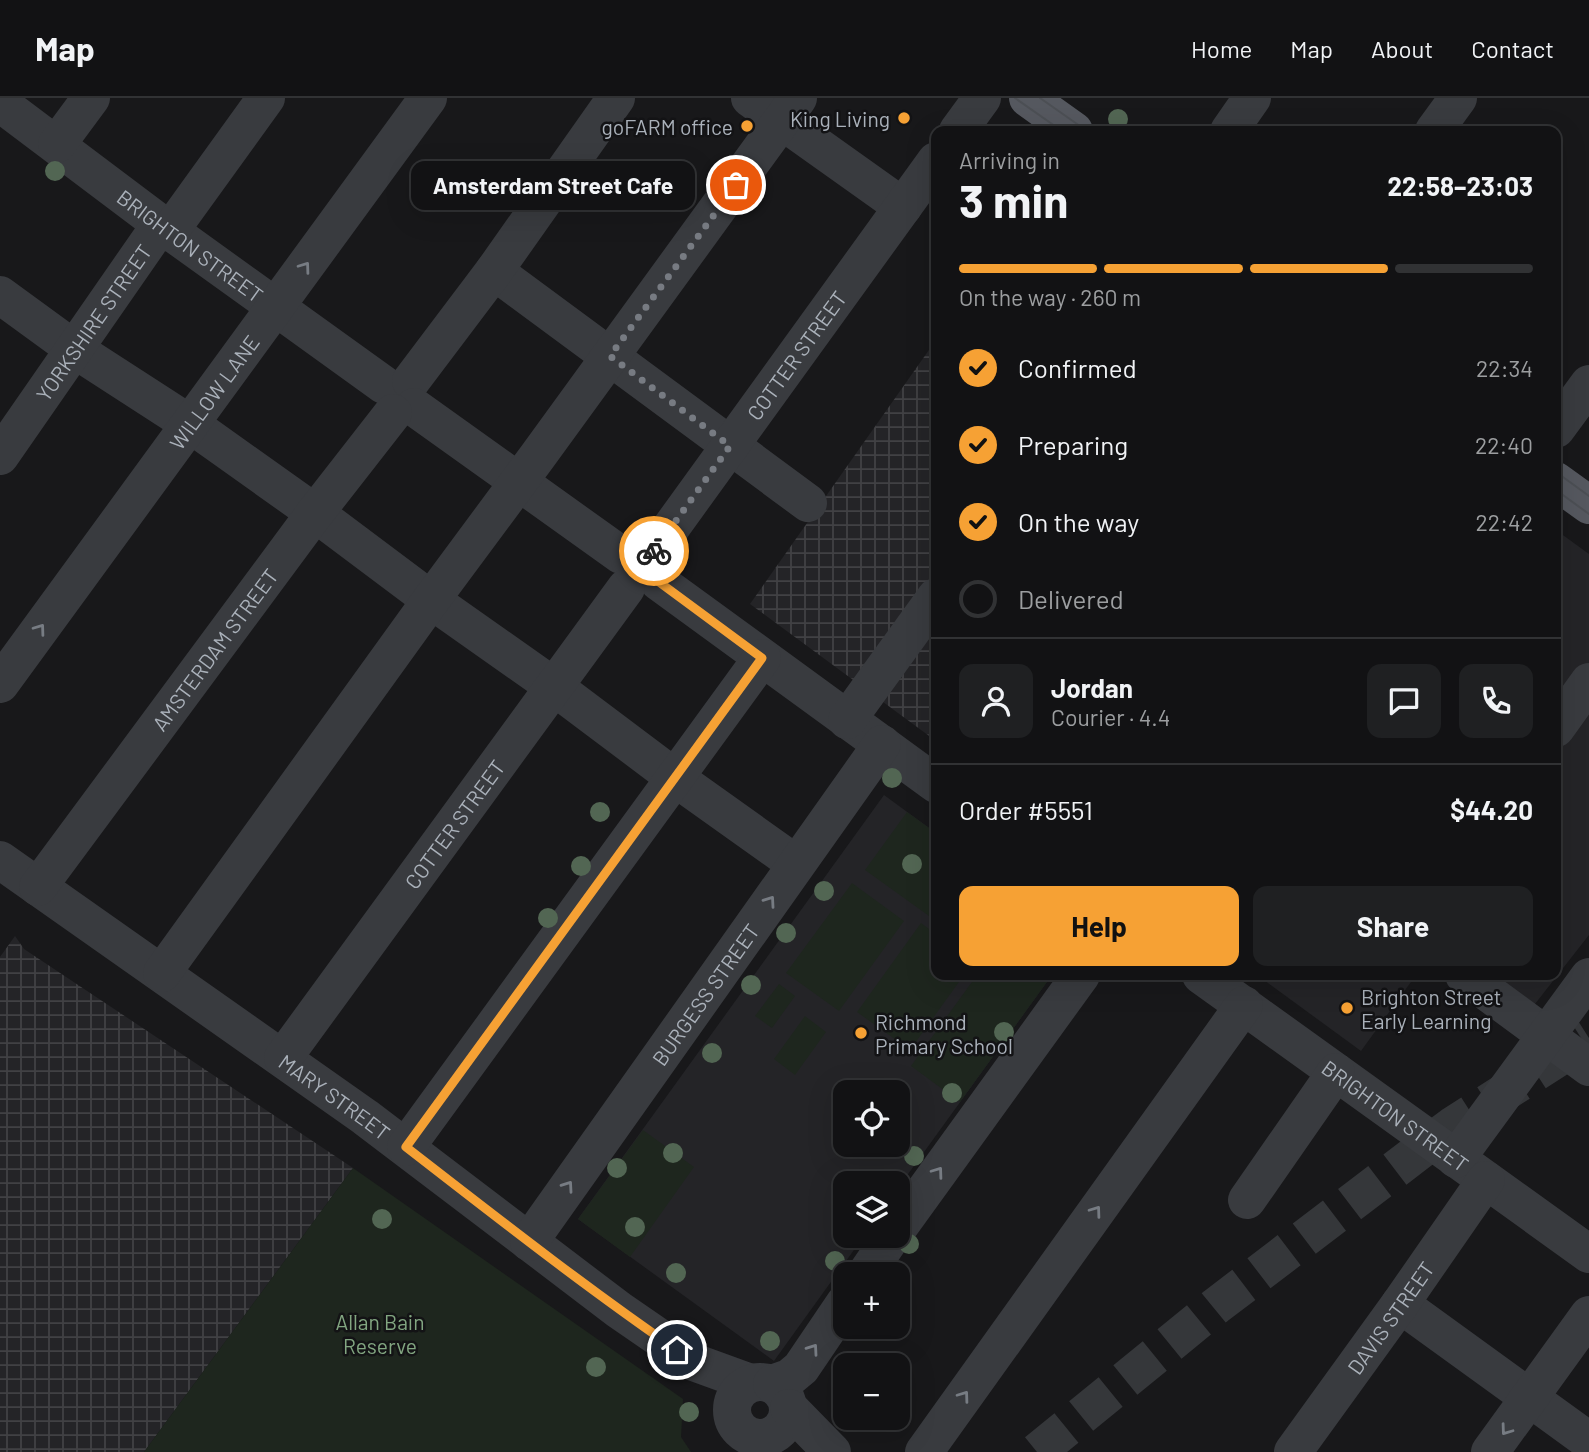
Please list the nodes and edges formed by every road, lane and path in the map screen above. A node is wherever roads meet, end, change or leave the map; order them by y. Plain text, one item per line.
1 (91, 98) edge
2 (266, 98) edge
3 (428, 98) edge
4 (616, 98) edge
5 (750, 98) edge
6 (982, 98) edge
7 (1028, 98) edge
8 (1252, 98) edge
9 (1458, 98) edge
10 (0, 103) edge
11 (790, 110) edge
12 (962, 126) edge
13 (1067, 126) edge
14 (1232, 126) edge
15 (1438, 126) edge
16 (57, 144) junction
17 (931, 168) edge
18 (903, 207) junction
19 (170, 231) junction
20 (494, 271) junction
21 (0, 295) edge
22 (275, 307) junction
23 (75, 349) junction
24 (610, 356) junction
25 (1589, 384) edge
26 (400, 396) junction
27 (1561, 422) edge
28 (190, 424) junction
29 (730, 446) junction
30 (0, 456) edge
31 (519, 482) junction
32 (1561, 485) edge
33 (808, 503) dead end
34 (1589, 505) edge
35 (315, 513) junction
36 (640, 569) junction
37 (431, 600) junction
38 (931, 604) edge
39 (762, 658) junction
40 (0, 684) edge
41 (553, 686) junction
42 (1586, 694) edge
43 (847, 720) junction
44 (1561, 722) edge
45 (881, 744) junction
46 (674, 777) junction
47 (931, 780) edge
48 (0, 860) edge
49 (796, 864) junction
50 (38, 887) junction
51 (162, 973) junction
52 (1589, 977) edge
53 (1077, 980) edge
54 (1208, 980) edge
55 (1471, 980) edge
56 (1244, 1005) junction
57 (1546, 1035) junction
58 (283, 1058) junction
59 (1589, 1067) edge
60 (1336, 1072) junction
61 (406, 1147) junction
62 (1471, 1170) junction
63 (1247, 1200) dead end
64 (910, 1211) edge
65 (529, 1242) junction
66 (1589, 1254) edge
67 (1400, 1304) junction
68 (1589, 1315) edge
69 (833, 1321) edge
70 (761, 1397) junction
71 (1530, 1398) junction
72 (1589, 1441) edge
73 (802, 1452) edge
74 (832, 1452) edge
75 (924, 1452) edge
76 (1293, 1452) edge
77 (1490, 1452) edge

1 - 16 street
2 - 19 street, YORKSHIRE STREET
22 -> 3 street, WILLOW LANE
4 - 20 street, AMSTERDAM STREET
5 - 11 street
6 - 12 street
7 - 13 main road
8 - 14 street
9 - 15 street
10 - 16 street, BRIGHTON STREET
11 - 18 street
11 - 24 street
16 - 19 street, BRIGHTON STREET
17 - 18 street, COTTER STREET
18 - 29 street, COTTER STREET
19 - 22 street, BRIGHTON STREET
19 - 23 street, YORKSHIRE STREET
20 - 24 street
20 - 26 street, AMSTERDAM STREET
21 - 23 street
22 - 26 street, BRIGHTON STREET
22 - 28 street, WILLOW LANE
23 - 28 street
23 - 30 street, YORKSHIRE STREET
24 - 29 street
24 - 31 street
25 - 27 street
26 - 31 street, BRIGHTON STREET
26 - 35 street, AMSTERDAM STREET
28 - 35 street
40 -> 28 street, WILLOW LANE
29 - 33 street
29 - 36 street, COTTER STREET
31 - 36 street, BRIGHTON STREET
31 - 37 street
32 - 34 main road
35 - 37 street
35 - 50 street, AMSTERDAM STREET
36 - 39 street, BRIGHTON STREET
36 - 41 street, COTTER STREET
37 - 41 street
37 - 51 street
38 - 43 street
39 - 43 street, BRIGHTON STREET
39 - 46 street
41 - 46 street
41 - 58 street, COTTER STREET
42 - 44 street
43 - 45 street, BRIGHTON STREET
45 - 47 street, BRIGHTON STREET
45 - 49 street, BURGESS STREET
46 - 49 street
46 - 61 street
48 - 50 street, MARY STREET
65 -> 49 street, BURGESS STREET
50 - 51 street, MARY STREET
51 - 58 street, MARY STREET
52 - 57 street, DAVIS STREET
64 -> 53 street
54 - 56 street, BRIGHTON STREET
55 - 57 street
56 - 60 street, BRIGHTON STREET
75 -> 56 street
57 - 59 street
57 - 62 street, DAVIS STREET
58 - 61 street, MARY STREET
60 - 62 street, BRIGHTON STREET
60 - 63 street
61 - 65 street, MARY STREET
62 - 66 street, BRIGHTON STREET
62 - 67 street, DAVIS STREET
65 - 70 street, MARY STREET
67 - 71 street
67 - 76 street, DAVIS STREET
68 - 71 street
70 -> 69 street
70 - 73 street
70 - 74 street, MARY STREET
71 - 72 street
71 -> 77 street

